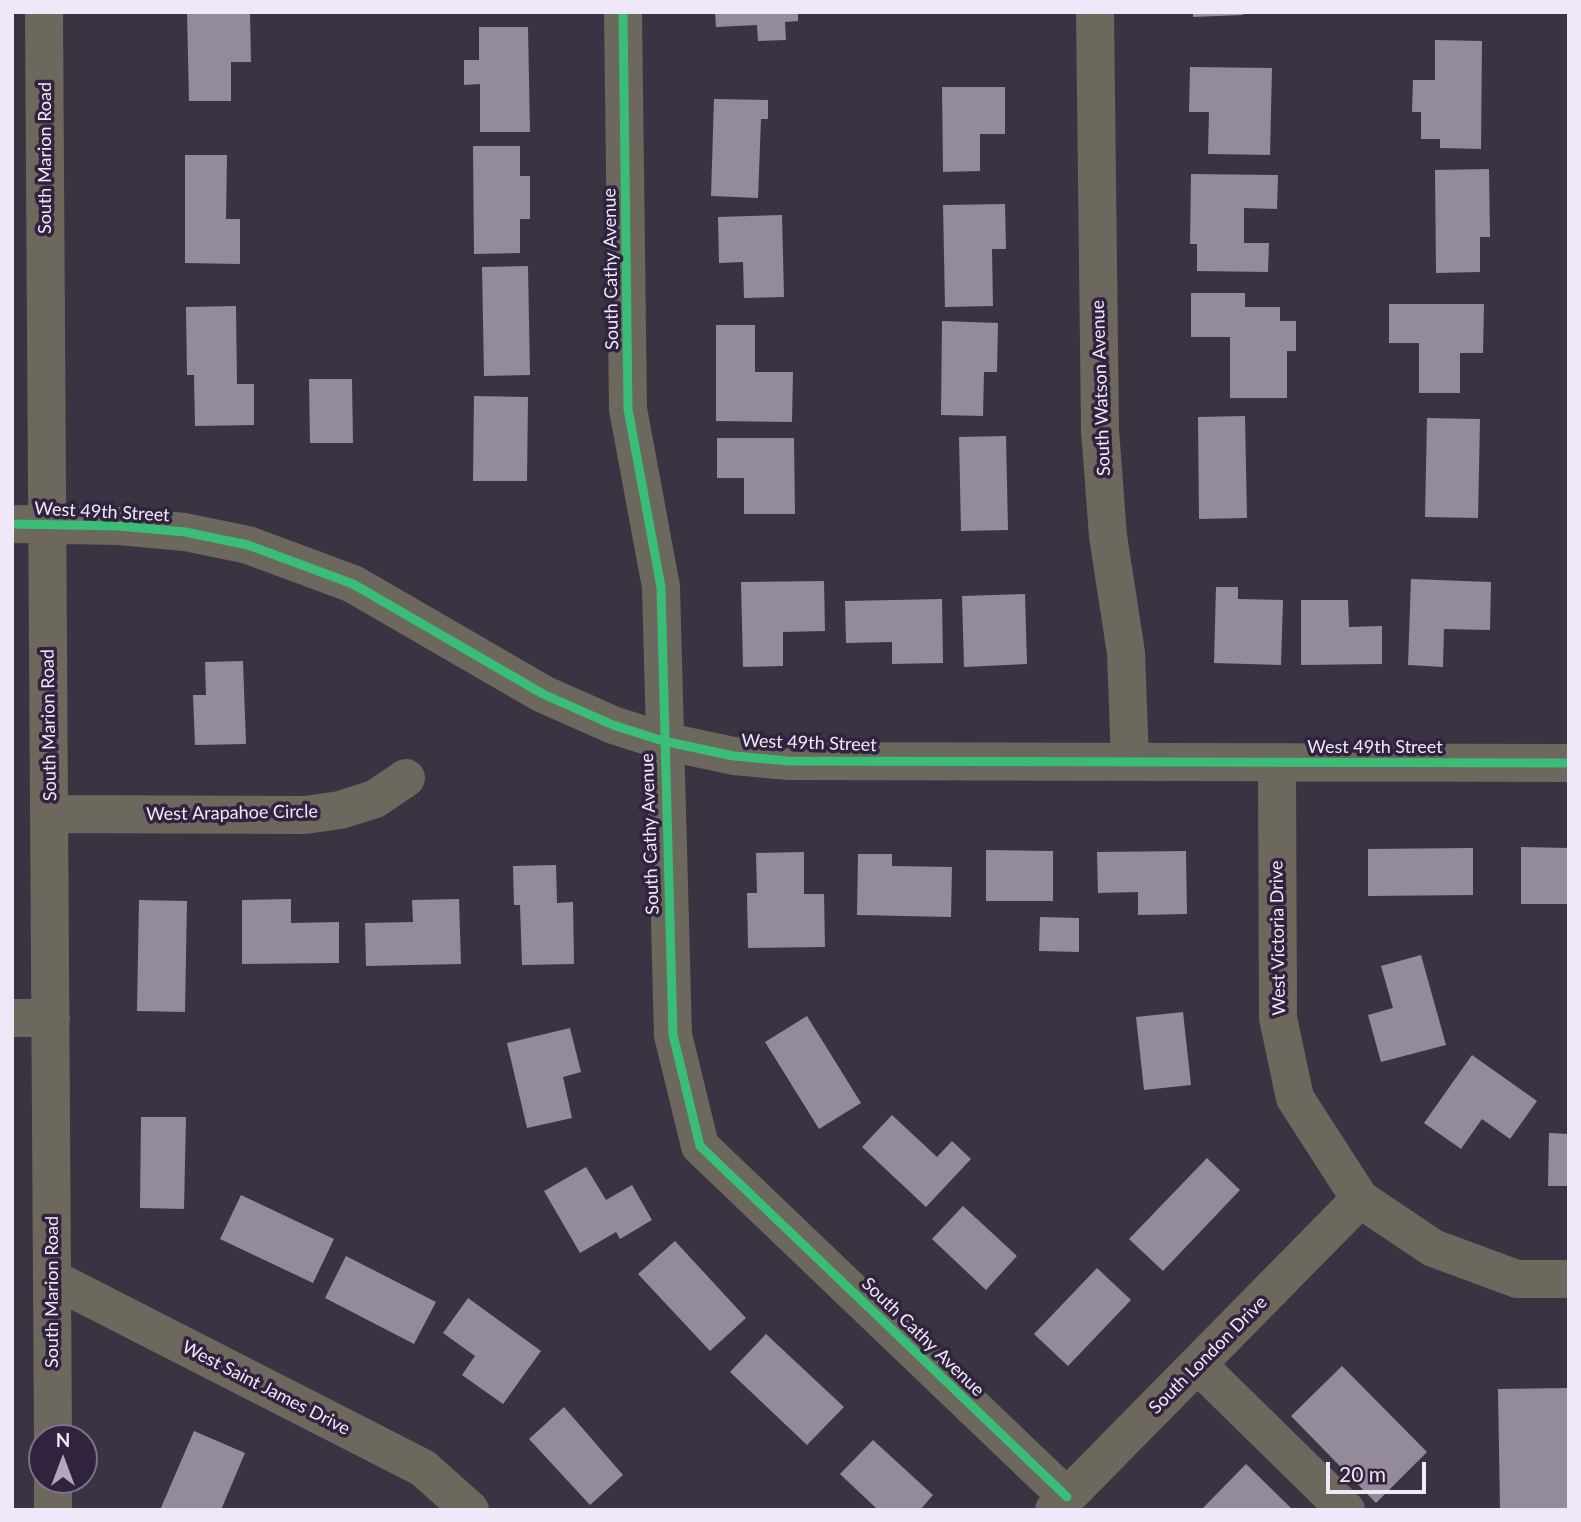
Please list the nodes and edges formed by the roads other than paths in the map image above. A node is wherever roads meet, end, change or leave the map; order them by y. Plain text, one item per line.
1 (44, 12) edge
2 (623, 12) edge
3 (1095, 12) edge
4 (30, 524) edge
5 (663, 741) junction
6 (1130, 761) junction
7 (1277, 762) junction
8 (1569, 762) edge
9 (406, 778) dead end
10 (50, 814) junction
11 (12, 1018) edge
12 (51, 1018) junction
13 (1360, 1199) junction
14 (52, 1279) junction
15 (1569, 1279) edge
16 (1198, 1365) junction
17 (53, 1424) edge
18 (1060, 1503) edge
19 (470, 1510) edge
20 (1346, 1510) edge

1 - 4 street, South Marion Road
2 - 5 street, South Cathy Avenue
3 - 6 street, South Watson Avenue
4 - 5 street, West 49th Street
4 - 10 street, South Marion Road
5 - 6 street, West 49th Street
5 - 18 street, South Cathy Avenue
6 - 7 street, West 49th Street
7 - 8 street, West 49th Street
7 - 13 street, West Victoria Drive
9 - 10 street, West Arapahoe Circle
10 - 12 street, South Marion Road
11 - 12 street
12 - 14 street, South Marion Road
13 - 15 street, West Victoria Drive
13 - 16 street, South London Drive
14 - 17 street, South Marion Road
14 - 19 street, West Saint James Drive
16 - 18 street, South London Drive
16 - 20 street

